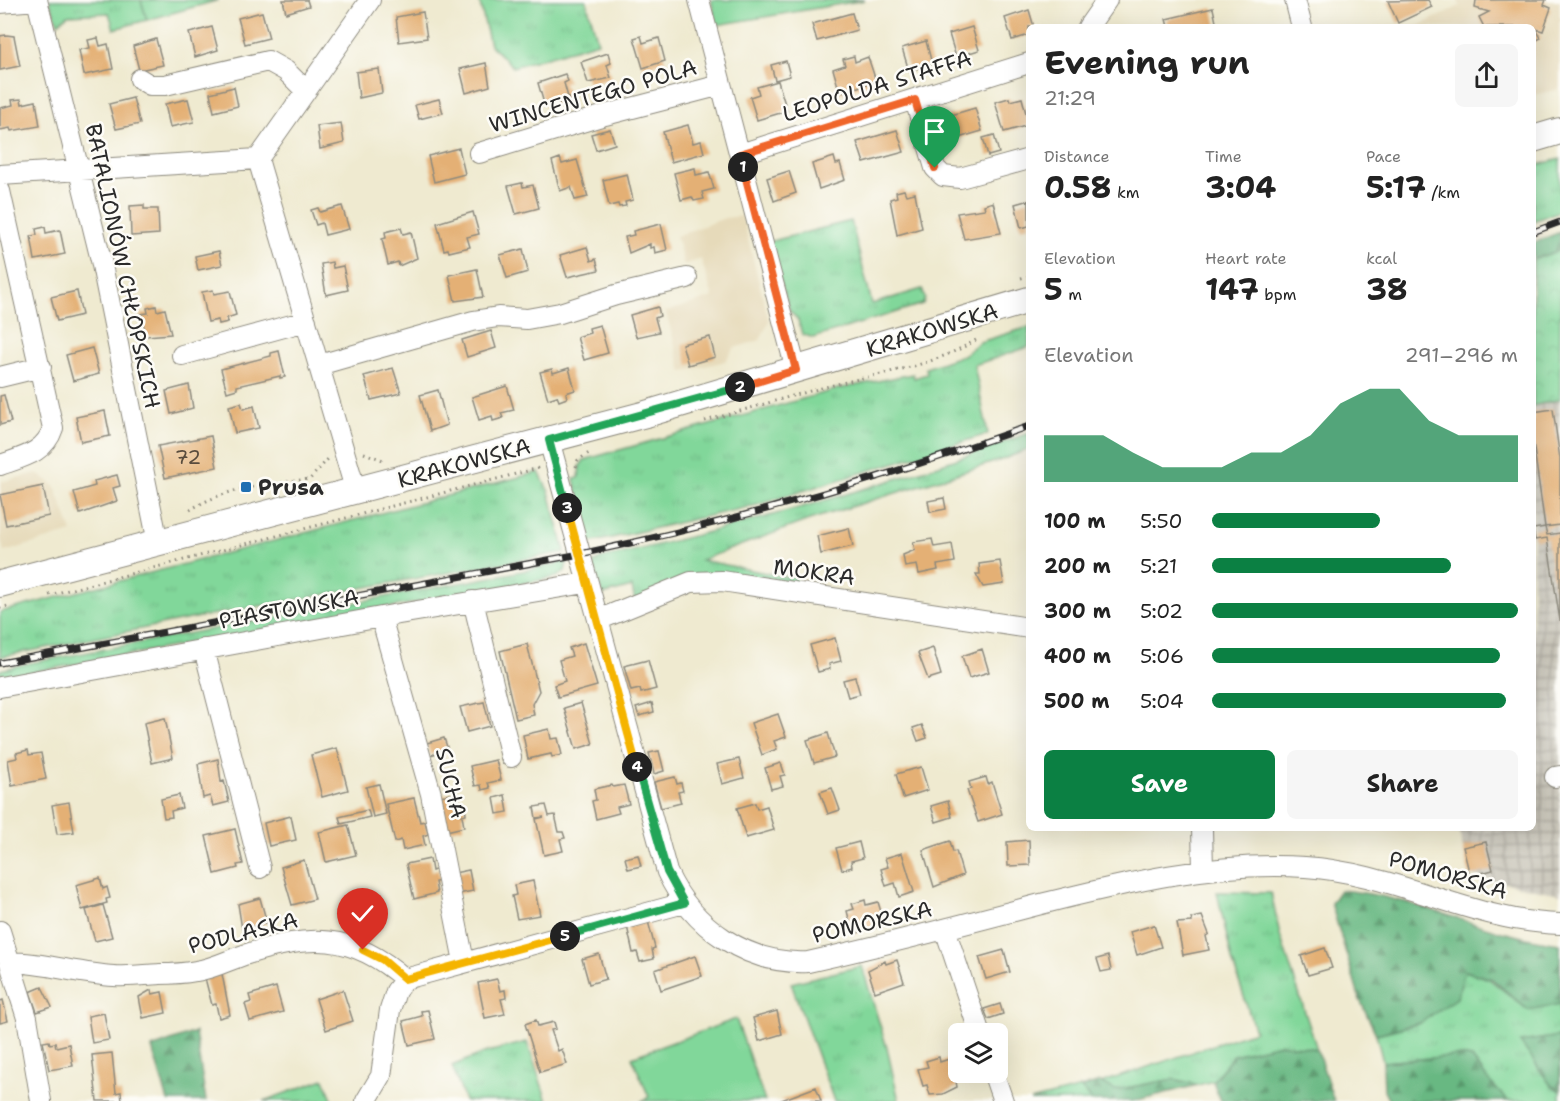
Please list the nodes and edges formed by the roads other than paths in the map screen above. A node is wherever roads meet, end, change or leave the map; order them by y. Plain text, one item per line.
1 (37, 0) edge
2 (370, 0) edge
3 (699, 0) edge
4 (1107, 0) edge
5 (1295, 0) edge
6 (0, 3) edge
7 (1090, 24) edge
8 (1301, 24) edge
9 (1026, 64) edge
10 (140, 79) dead end
11 (721, 85) junction
12 (306, 91) junction
13 (915, 100) junction
14 (1560, 131) edge
15 (1536, 138) edge
16 (479, 153) dead end
17 (740, 154) junction
18 (258, 159) junction
19 (1026, 160) edge
20 (80, 169) junction
21 (0, 175) edge
22 (0, 191) edge
23 (687, 278) dead end
24 (1026, 301) edge
25 (306, 321) junction
26 (182, 355) dead end
27 (319, 365) junction
28 (41, 368) junction
29 (796, 370) junction
30 (0, 376) edge
31 (549, 440) junction
32 (0, 465) edge
33 (356, 492) junction
34 (158, 543) junction
35 (586, 584) junction
36 (6, 595) edge
37 (473, 601) junction
38 (381, 617) junction
39 (598, 620) junction
40 (1026, 628) edge
41 (204, 649) junction
42 (0, 687) edge
43 (511, 757) dead end
44 (1202, 831) edge
45 (260, 868) dead end
46 (1203, 870) junction
47 (684, 903) junction
48 (1560, 924) edge
49 (945, 929) junction
50 (0, 931) edge
51 (10, 962) junction
52 (464, 962) junction
53 (405, 979) junction
54 (976, 1023) edge
55 (997, 1083) edge
56 (41, 1101) edge
57 (366, 1101) edge
58 (1003, 1101) edge

1 - 6 street
1 - 20 street, BATALIONÓW CHŁOPSKICH
2 - 12 street
3 - 11 street
4 - 7 street
5 - 8 street
9 - 13 street, LEOPOLDA STAFFA
10 - 12 street
11 - 16 street, WINCENTEGO POLA
11 - 17 street
12 - 18 street
13 - 17 street, LEOPOLDA STAFFA
13 - 19 street
14 - 15 main road
17 - 29 street
18 - 20 street
18 - 25 street
20 - 21 street
20 - 34 street, BATALIONÓW CHŁOPSKICH
22 - 28 street
23 - 27 street
24 - 29 main road, KRAKOWSKA
25 - 26 street
25 - 27 street
27 - 33 street
28 - 30 street
28 - 32 street
29 - 31 main road, KRAKOWSKA
31 - 33 main road, KRAKOWSKA
31 - 35 street, POMORSKA
33 - 34 main road, KRAKOWSKA
34 - 36 main road, KRAKOWSKA
35 - 37 street, PIASTOWSKA
35 - 39 street, POMORSKA
37 - 38 street, PIASTOWSKA
37 - 43 street
38 - 41 street, PIASTOWSKA
38 - 52 street, SUCHA
39 - 40 street, MOKRA
39 - 47 street, POMORSKA
41 - 42 street, PIASTOWSKA
41 - 45 street
44 - 46 street
46 - 48 street, POMORSKA
46 - 49 street, POMORSKA
47 - 49 street, POMORSKA
47 - 52 street
49 - 54 street
50 - 51 street
51 - 53 street, PODLASKA
51 - 56 street
52 - 53 street
53 - 57 street
55 - 58 street

